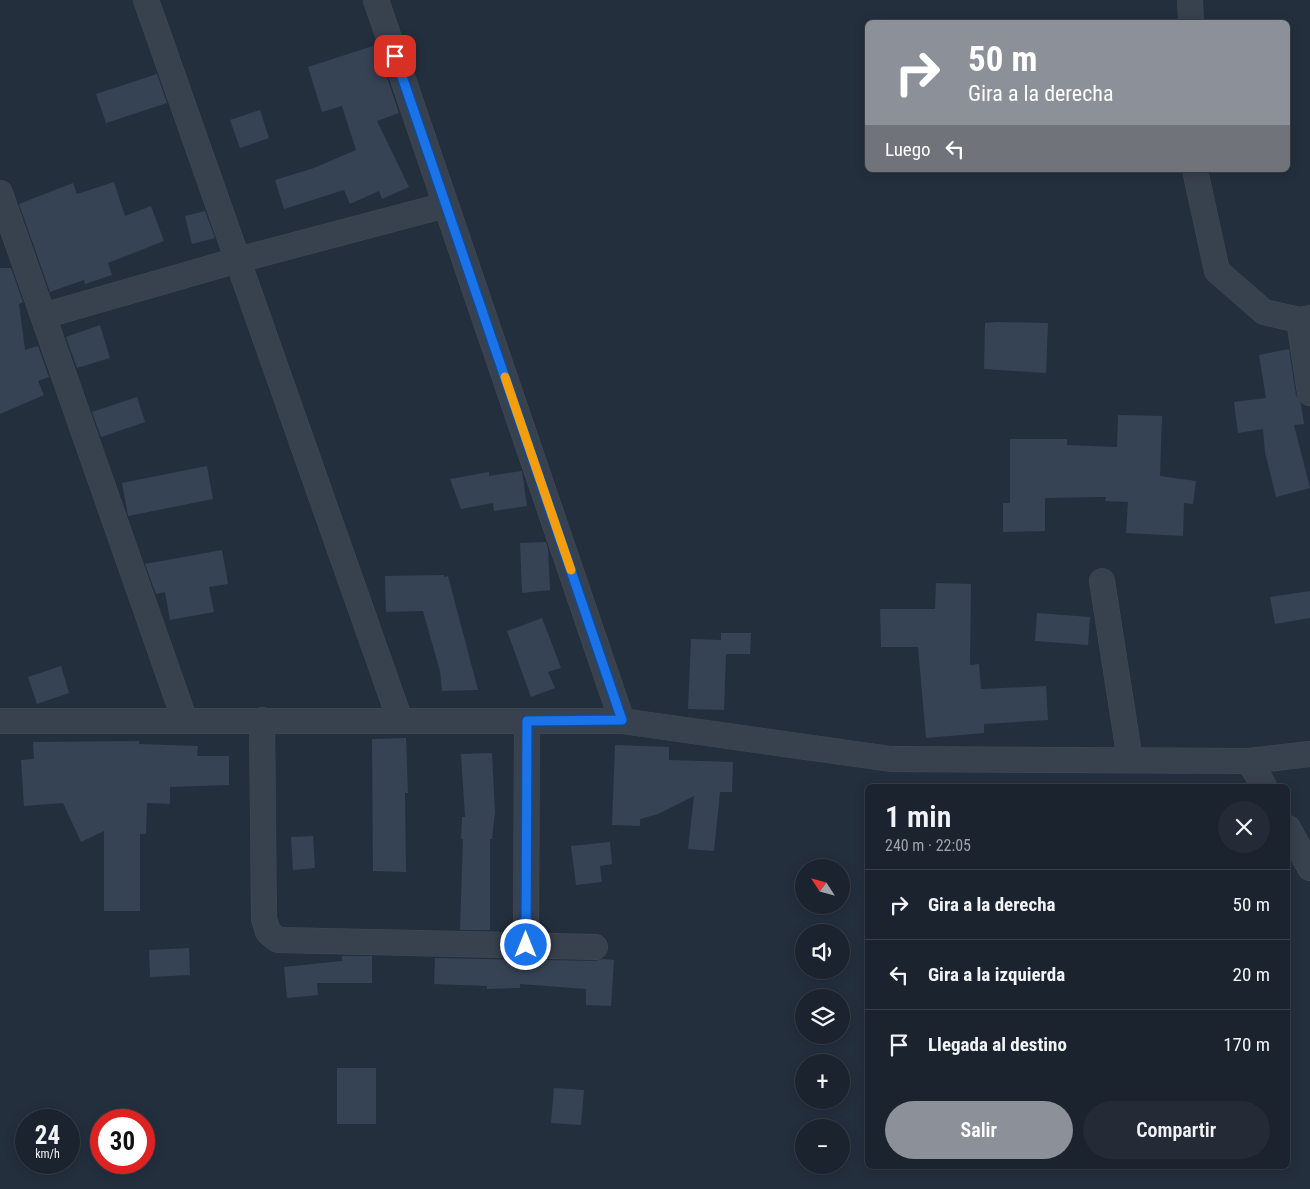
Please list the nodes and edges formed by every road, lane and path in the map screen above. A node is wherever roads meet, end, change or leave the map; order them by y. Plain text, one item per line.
1 (146, 0) edge
2 (376, 0) edge
3 (1190, 0) edge
4 (1191, 20) edge
5 (1195, 172) edge
6 (0, 193) edge
7 (446, 205) junction
8 (238, 260) junction
9 (43, 316) junction
10 (1304, 319) edge
11 (1310, 393) edge
12 (1102, 581) dead end
13 (262, 720) junction
14 (400, 720) junction
15 (622, 720) junction
16 (0, 721) edge
17 (184, 721) junction
18 (527, 721) junction
19 (1310, 754) edge
20 (1130, 760) junction
21 (1250, 761) junction
22 (1263, 784) edge
23 (1290, 832) edge
24 (1310, 868) edge
25 (526, 945) junction
26 (595, 946) dead end

1 - 8 street
2 - 7 street
3 - 4 street
5 - 10 street
6 - 9 street
7 - 8 street
7 - 15 street
8 - 9 street
8 - 14 street
9 - 17 street
10 - 11 street
12 - 20 street
13 - 14 street
13 - 17 street
13 - 25 street
14 - 18 street
15 - 18 street
15 - 20 street
16 - 17 street
18 - 25 street
19 - 21 street
20 - 21 street
21 - 22 street
23 - 24 street
25 - 26 street

